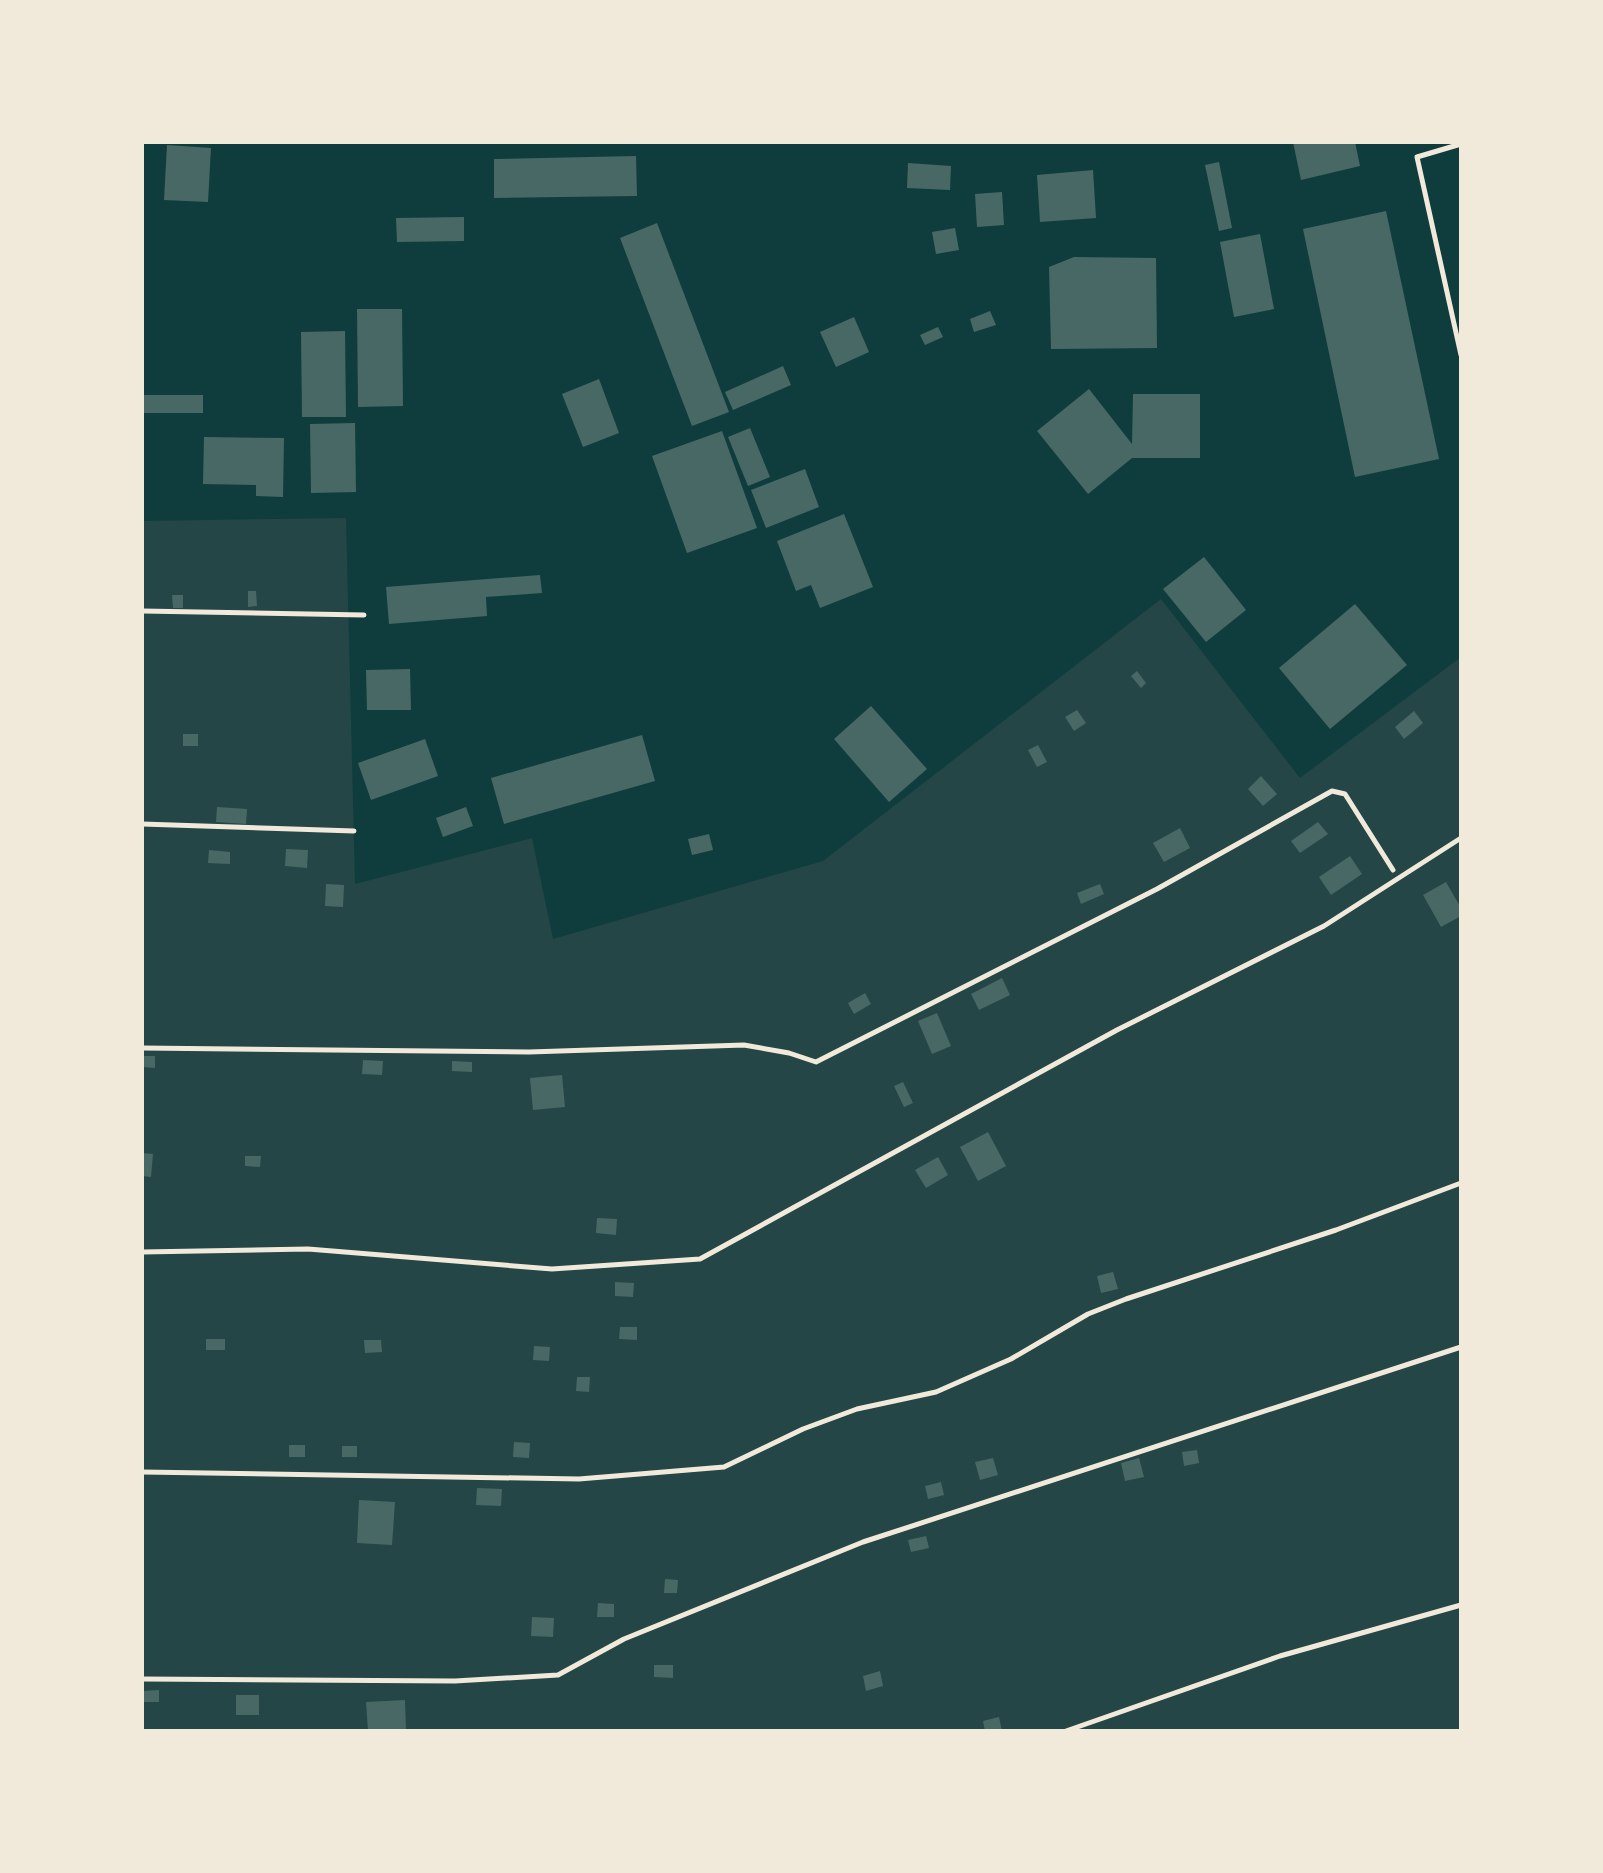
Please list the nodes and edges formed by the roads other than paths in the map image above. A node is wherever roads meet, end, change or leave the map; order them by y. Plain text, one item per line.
1 (1461, 144) edge
2 (1461, 355) edge
3 (142, 611) edge
4 (364, 615) dead end
5 (142, 824) edge
6 (354, 831) dead end
7 (1461, 838) edge
8 (1393, 870) dead end
9 (142, 1048) edge
10 (1461, 1183) edge
11 (142, 1252) edge
12 (1461, 1347) edge
13 (142, 1472) edge
14 (1461, 1605) edge
15 (142, 1679) edge
16 (1066, 1731) edge

1 - 2 lane
3 - 4 lane
5 - 6 lane
7 - 11 lane
8 - 9 lane
10 - 13 lane
12 - 15 lane
14 - 16 lane

